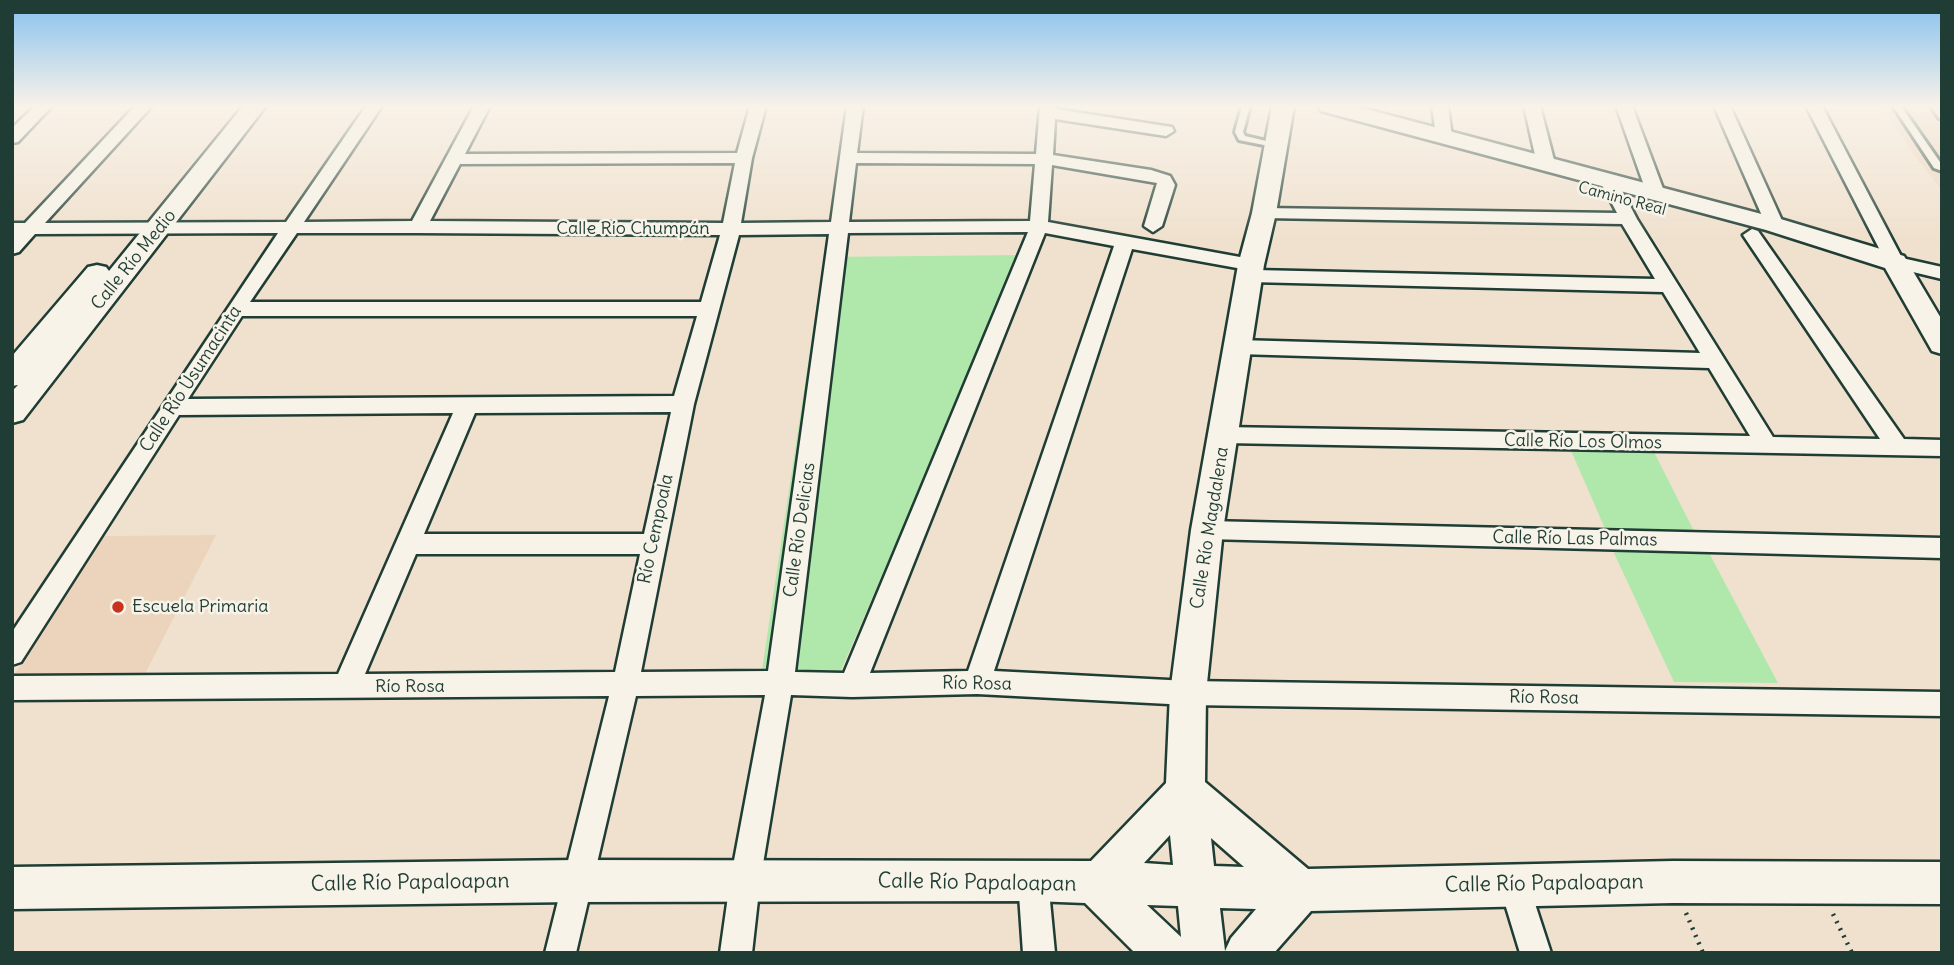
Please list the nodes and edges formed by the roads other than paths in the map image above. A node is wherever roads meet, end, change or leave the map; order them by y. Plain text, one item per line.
1 (99, 151) edge
2 (195, 151) edge
3 (220, 151) edge
4 (344, 151) edge
5 (458, 151) edge
6 (746, 151) edge
7 (849, 151) edge
8 (1045, 151) edge
9 (1275, 151) edge
10 (1442, 151) edge
11 (1497, 151) edge
12 (1543, 151) edge
13 (1640, 151) edge
14 (1742, 151) edge
15 (1839, 151) edge
16 (1928, 151) edge
17 (744, 158) junction
18 (848, 158) junction
19 (454, 159) junction
20 (1044, 159) junction
21 (1546, 164) junction
22 (1939, 168) edge
23 (1656, 194) junction
24 (1619, 200) junction
25 (1264, 213) junction
26 (1775, 225) junction
27 (1039, 226) junction
28 (1153, 226) dead end
29 (293, 227) junction
30 (418, 227) junction
31 (840, 227) junction
32 (133, 228) junction
33 (160, 228) junction
34 (21, 229) edge
35 (731, 229) junction
36 (1752, 235) junction
37 (1125, 242) junction
38 (12, 248) edge
39 (1906, 270) junction
40 (1251, 271) junction
41 (1942, 273) edge
42 (1669, 286) junction
43 (236, 309) junction
44 (707, 309) junction
45 (1942, 344) edge
46 (1238, 347) junction
47 (1716, 361) junction
48 (12, 376) edge
49 (468, 404) junction
50 (683, 404) junction
51 (174, 407) junction
52 (12, 412) edge
53 (1224, 435) junction
54 (1767, 446) junction
55 (1898, 448) junction
56 (1942, 448) edge
57 (1207, 530) junction
58 (408, 544) junction
59 (653, 544) junction
60 (1942, 548) edge
61 (12, 653) edge
62 (977, 682) junction
63 (780, 683) junction
64 (625, 685) junction
65 (852, 685) junction
66 (346, 687) junction
67 (12, 688) edge
68 (1188, 693) junction
69 (1942, 704) edge
70 (1185, 790) junction
71 (1033, 880) junction
72 (577, 881) junction
73 (745, 882) junction
74 (1942, 883) edge
75 (1514, 884) junction
76 (1097, 885) junction
77 (1197, 887) junction
78 (12, 888) edge
79 (1301, 890) junction
80 (561, 953) edge
81 (736, 953) edge
82 (1039, 953) edge
83 (1166, 953) edge
84 (1204, 953) edge
85 (1245, 953) edge
86 (1536, 953) edge

1 - 34 street
2 - 32 street, Calle Río Medio
3 - 33 street, Calle Río Medio
4 - 29 street, Calle Río Usumacinta
5 - 19 street
6 - 17 street, Río Cempoala
7 - 18 street, Calle Río Delicias
8 - 20 street
9 - 25 street, Calle Río Magdalena
10 - 24 street, Camino Real
11 - 21 street, Camino Real
12 - 21 street
13 - 23 street
14 - 26 street
15 - 39 street
16 - 22 lane
17 - 19 street
17 - 35 street, Río Cempoala
18 - 20 street
18 - 31 street, Calle Río Delicias
19 - 30 street
20 - 27 street
20 - 28 street
21 - 24 street, Camino Real
23 - 24 street, Camino Real
23 - 26 street, Camino Real
24 - 25 street
24 - 36 street, Camino Real
24 - 42 street
25 - 40 street, Calle Río Magdalena
26 - 39 street, Camino Real
27 - 31 street, Calle Río Chumpán
27 - 37 street, Calle Río Chumpán
27 - 65 street
29 - 30 street, Calle Río Chumpán
29 - 33 street, Calle Río Chumpán
29 - 43 street, Calle Río Usumacinta
30 - 35 street, Calle Río Chumpán
31 - 35 street, Calle Río Chumpán
31 - 63 street, Calle Río Delicias
32 - 33 street, Calle Río Chumpán
32 - 34 street, Calle Río Chumpán
32 - 48 street, Calle Río Medio
33 - 52 street, Calle Río Medio
34 - 38 street
35 - 44 street, Río Cempoala
36 - 39 street, Camino Real
36 - 55 street
37 - 40 street, Calle Río Chumpán
37 - 62 street
39 - 41 street, Camino Real
39 - 45 street
40 - 42 street, Calle Río Chumpán
40 - 46 street, Calle Río Magdalena
42 - 47 street
43 - 44 street
43 - 51 street, Calle Río Usumacinta
44 - 50 street, Río Cempoala
46 - 47 street
46 - 53 street, Calle Río Magdalena
47 - 54 street
49 - 50 street
49 - 51 street
49 - 58 street
50 - 59 street, Río Cempoala
51 - 61 street, Calle Río Usumacinta
53 - 54 street, Calle Río Los Olmos
53 - 57 street, Calle Río Magdalena
54 - 55 street, Calle Río Los Olmos
55 - 56 street, Calle Río Los Olmos
57 - 60 street, Calle Río Las Palmas
57 - 68 street, Calle Río Magdalena
58 - 59 street
58 - 66 street
59 - 64 street, Río Cempoala
62 - 65 street, Río Rosa
62 - 68 street, Río Rosa
63 - 64 street, Río Rosa
63 - 65 street, Río Rosa
63 - 73 street, Calle Río Delicias
64 - 66 street, Río Rosa
64 - 72 street, Río Cempoala
66 - 67 street, Río Rosa
68 - 69 street, Río Rosa
68 - 70 street, Calle Río Magdalena
70 - 76 street
70 - 77 street, Calle Río Magdalena
70 - 79 street
71 - 73 street, Calle Río Papaloapan
71 - 76 street, Calle Río Papaloapan
71 - 82 street
72 - 73 street, Calle Río Papaloapan
72 - 78 street, Calle Río Papaloapan
72 - 80 street, Río Cempoala
73 - 81 street, Calle Río Delicias
74 - 75 street, Calle Río Papaloapan
75 - 79 street, Calle Río Papaloapan
75 - 86 street
76 - 77 street, Calle Río Papaloapan
76 - 83 street
77 - 79 street, Calle Río Papaloapan
77 - 84 street, Calle Río Magdalena
79 - 85 street

